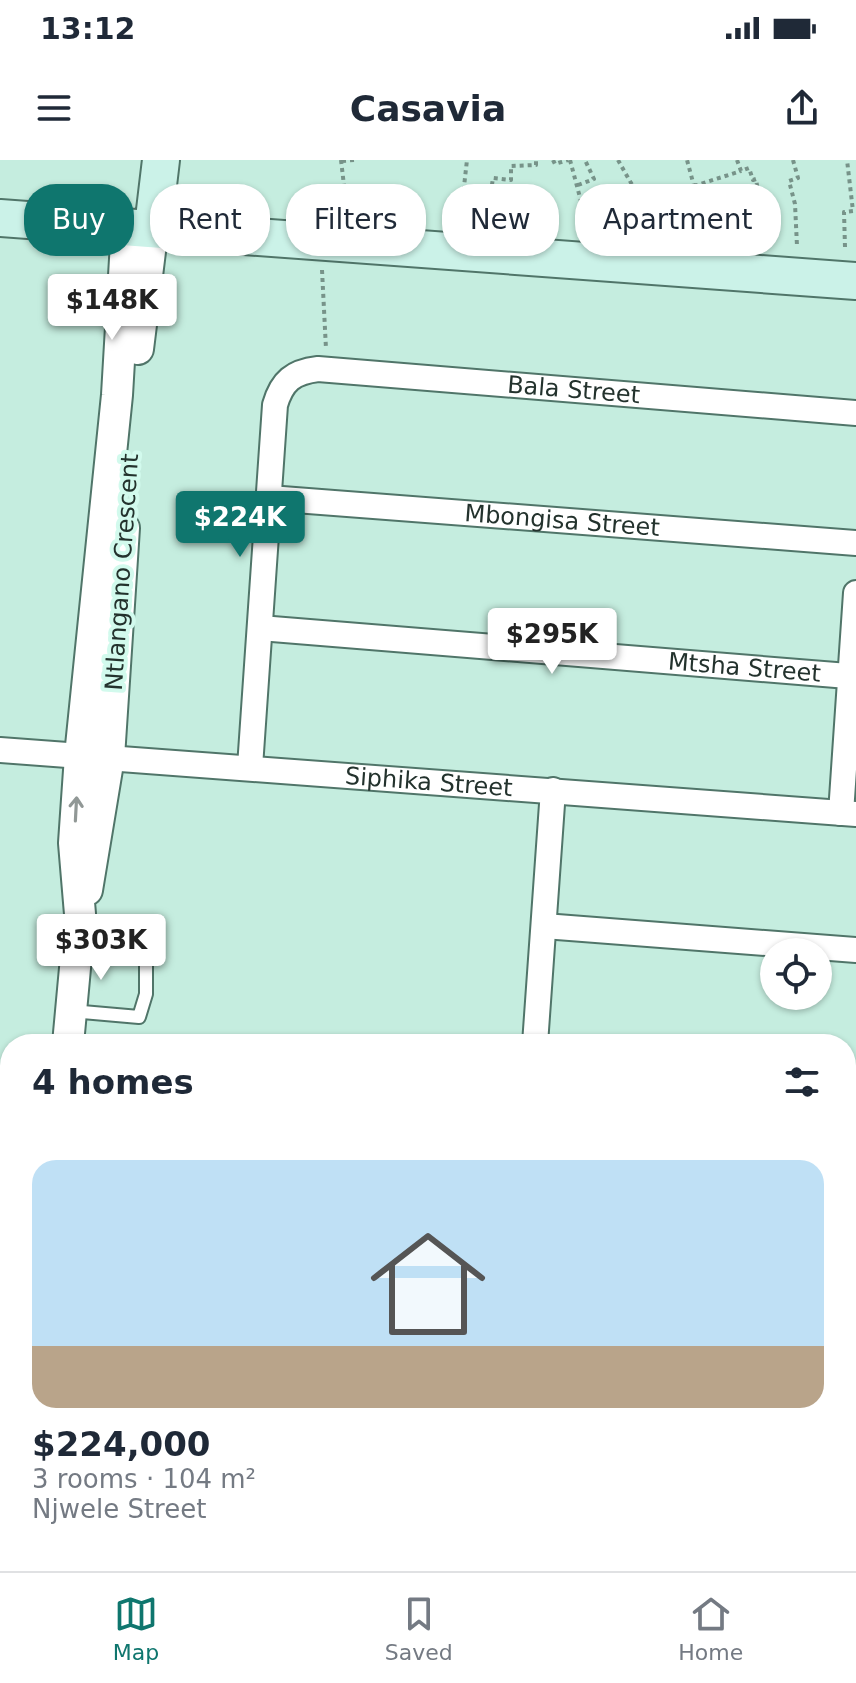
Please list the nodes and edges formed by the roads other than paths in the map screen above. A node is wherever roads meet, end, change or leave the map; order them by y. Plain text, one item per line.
1 (137, 160) edge
2 (161, 160) edge
3 (0, 218) edge
4 (140, 226) junction
5 (856, 281) edge
6 (856, 413) edge
7 (269, 498) junction
8 (856, 543) edge
9 (856, 593) edge
10 (260, 628) junction
11 (848, 676) junction
12 (0, 750) edge
13 (94, 757) junction
14 (250, 767) junction
15 (553, 790) junction
16 (848, 813) edge
17 (544, 926) junction
18 (146, 929) dead end
19 (856, 950) edge
20 (71, 1011) junction
21 (69, 1034) edge
22 (536, 1034) edge

1 - 4 main road
2 - 4 main road
3 - 4 main road
4 - 5 main road
4 - 13 street, Ntlangano Crescent
6 - 7 street, Bala Street
7 - 8 street, Mbongisa Street
7 - 10 street
9 - 11 street
10 - 11 street, Mtsha Street
10 - 14 street
11 - 16 street
12 - 13 street, Siphika Street
13 - 14 street, Siphika Street
13 - 20 street, Ntlangano Crescent
14 - 15 street, Siphika Street
15 - 16 street, Siphika Street
15 - 17 street
17 - 19 street
17 - 22 street
18 - 20 lane
20 - 21 street, Ntlangano Crescent

